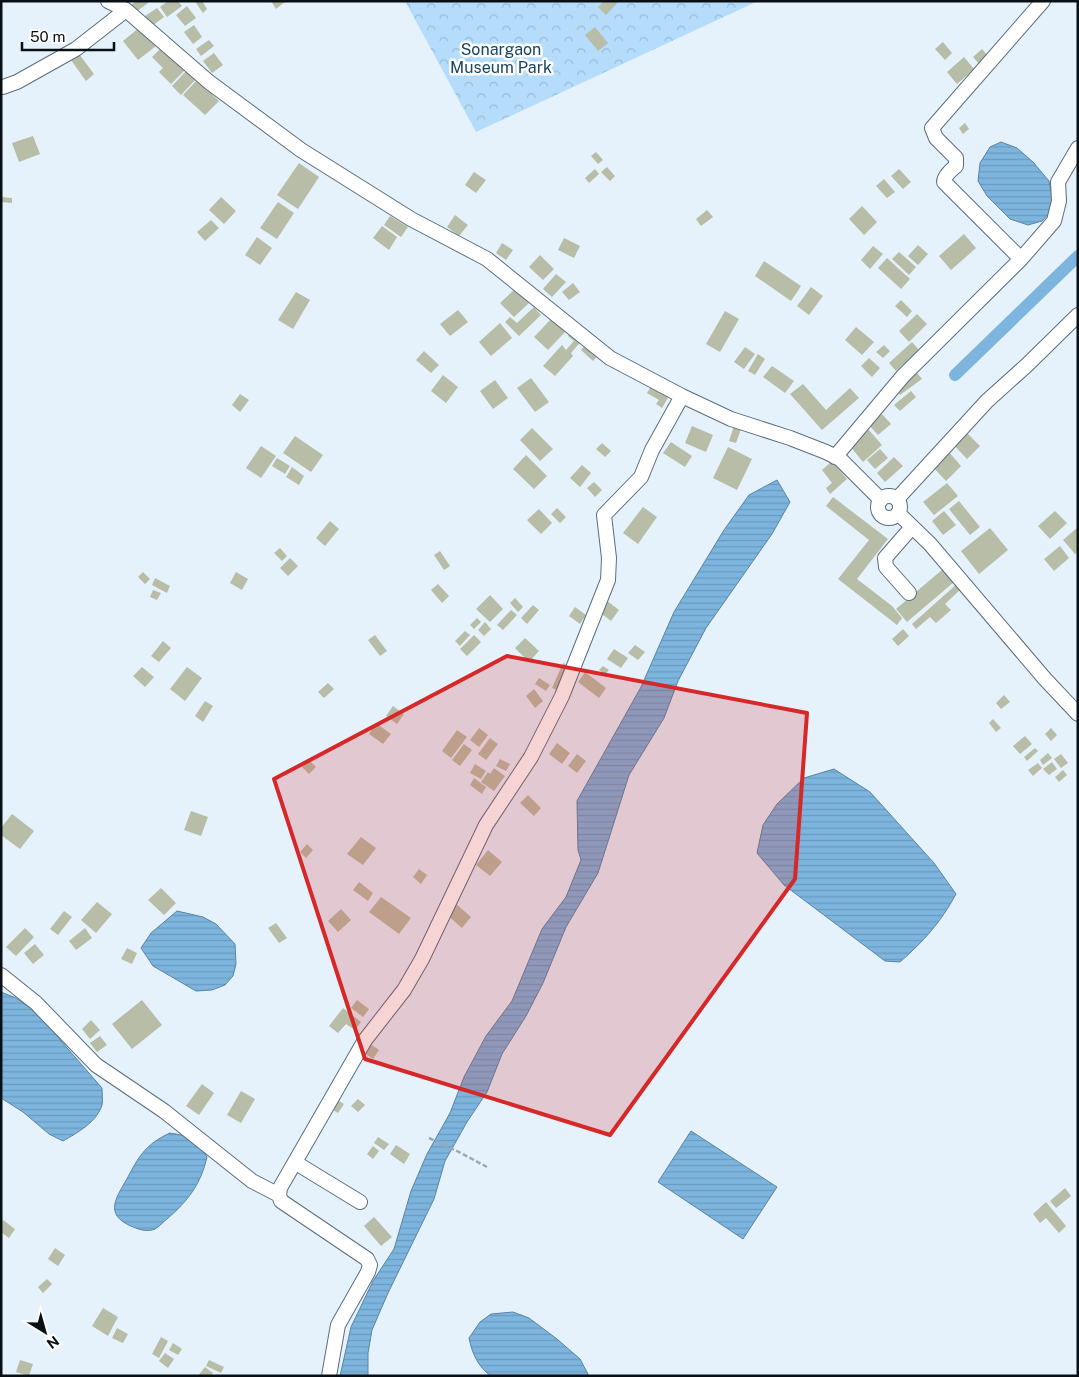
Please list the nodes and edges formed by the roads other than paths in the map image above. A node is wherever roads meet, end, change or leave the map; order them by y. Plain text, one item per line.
1 (108, 1) edge
2 (1043, 1) edge
3 (126, 10) junction
4 (3, 87) dead end
5 (1078, 148) edge
6 (1022, 259) junction
7 (1078, 315) edge
8 (682, 396) junction
9 (835, 457) junction
10 (897, 506) junction
11 (912, 527) junction
12 (908, 593) dead end
13 (1078, 714) edge
14 (1, 975) edge
15 (296, 1163) junction
16 (279, 1195) junction
17 (360, 1202) dead end
18 (329, 1376) edge

1 - 3 street
2 - 6 street
3 - 4 street
3 - 8 street
5 - 6 street
6 - 9 street
7 - 10 street
8 - 9 street
8 - 15 street
9 - 10 street
10 - 11 street
11 - 12 street
11 - 13 street
14 - 16 street
15 - 16 street
15 - 17 street
16 - 18 street

